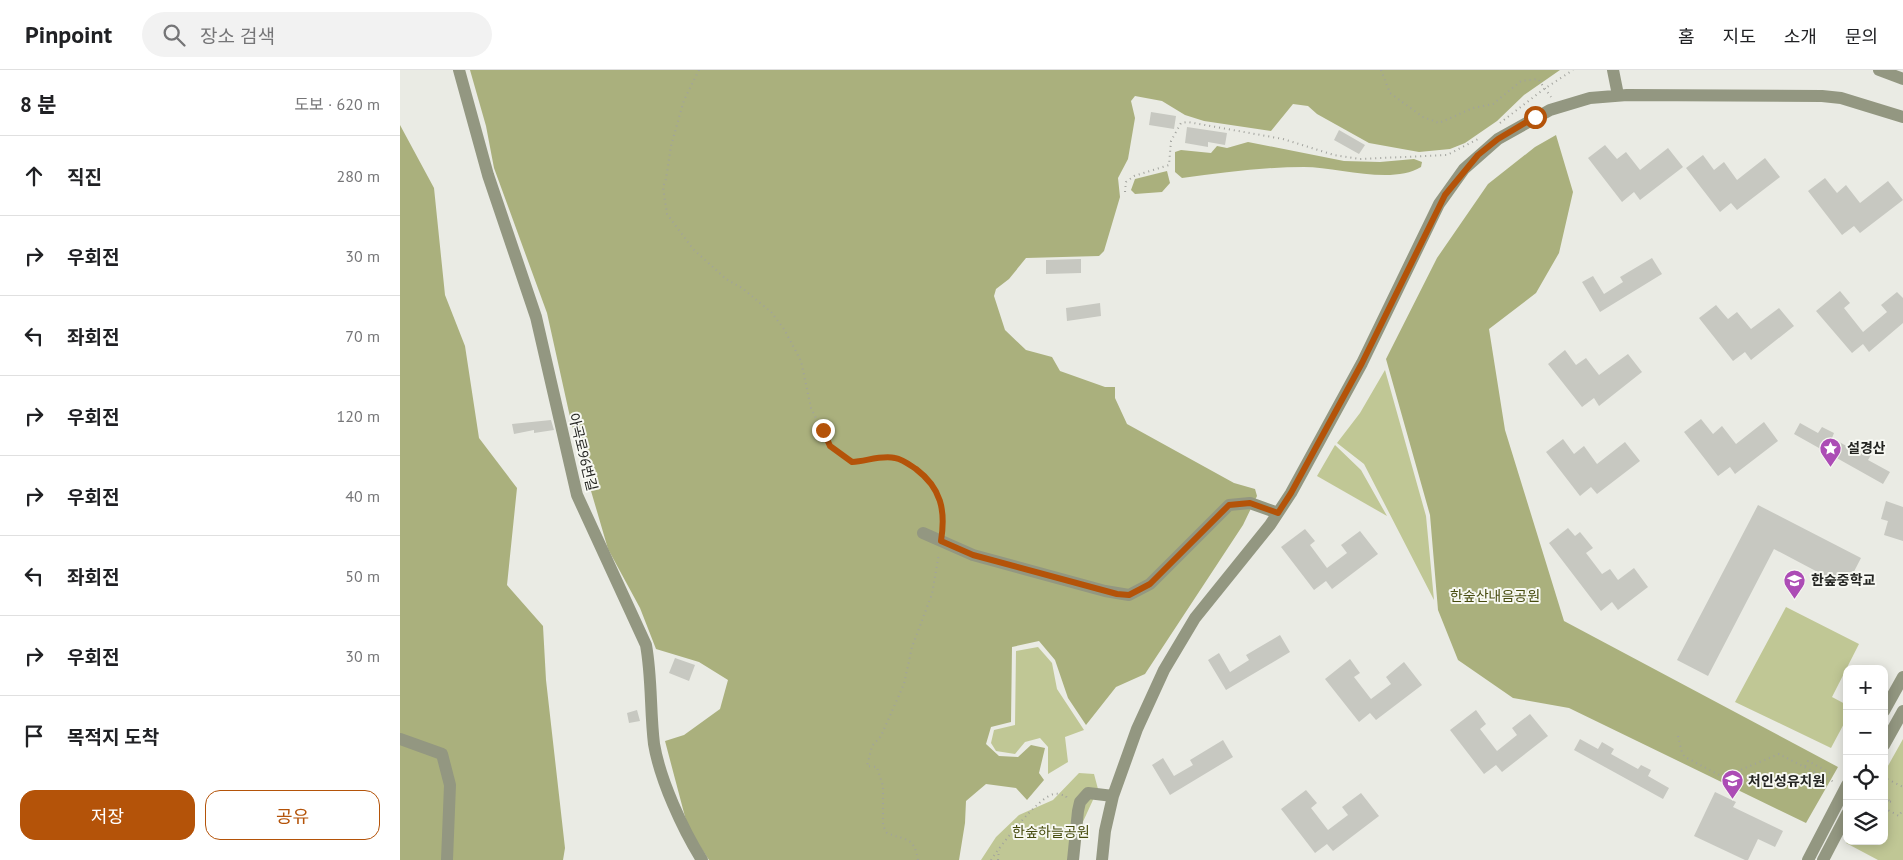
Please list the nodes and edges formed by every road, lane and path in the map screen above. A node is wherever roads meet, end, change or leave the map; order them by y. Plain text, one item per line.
1 (459, 70) edge
2 (699, 70) edge
3 (1381, 70) edge
4 (1573, 70) edge
5 (1613, 70) edge
6 (1879, 70) edge
7 (1903, 79) edge
8 (1544, 89) junction
9 (1618, 95) junction
10 (1560, 106) junction
11 (1903, 117) edge
12 (1498, 124) dead end
13 (1485, 134) dead end
14 (1125, 192) dead end
15 (1278, 513) junction
16 (923, 533) dead end
17 (941, 541) junction
18 (1903, 677) edge
19 (1885, 710) edge
20 (1903, 711) edge
21 (1678, 736) dead end
22 (1888, 738) edge
23 (400, 739) edge
24 (1805, 767) junction
25 (1832, 774) dead end
26 (1822, 776) junction
27 (1888, 780) edge
28 (1819, 781) dead end
29 (1843, 785) edge
30 (1903, 787) edge
31 (1113, 796) junction
32 (1070, 804) dead end
33 (1903, 809) edge
34 (1888, 810) edge
35 (1899, 816) junction
36 (1903, 817) edge
37 (1843, 822) edge
38 (999, 849) junction
39 (447, 860) edge
40 (702, 860) edge
41 (918, 860) edge
42 (991, 860) edge
43 (998, 860) edge
44 (1073, 860) edge
45 (1102, 860) edge
46 (1808, 860) edge
47 (1823, 860) edge

1 - 40 street, 아곡로96번길
2 - 17 path
3 - 8 path
4 - 8 path
5 - 9 street
6 - 7 street
8 - 10 path
8 - 12 path
9 - 10 street
9 - 11 street
10 - 15 street
13 - 14 path
15 - 17 street
15 - 31 street
16 - 17 street
17 - 41 path
18 - 19 street
20 - 22 street
21 - 24 path
23 - 39 street
24 - 25 path
24 - 26 path
26 - 28 path
26 - 29 path
27 - 30 path
29 - 46 street
31 - 44 street
31 - 45 street
32 - 38 path
33 - 35 path
34 - 35 path
35 - 36 path
37 - 47 street
38 - 42 path
38 - 43 path

